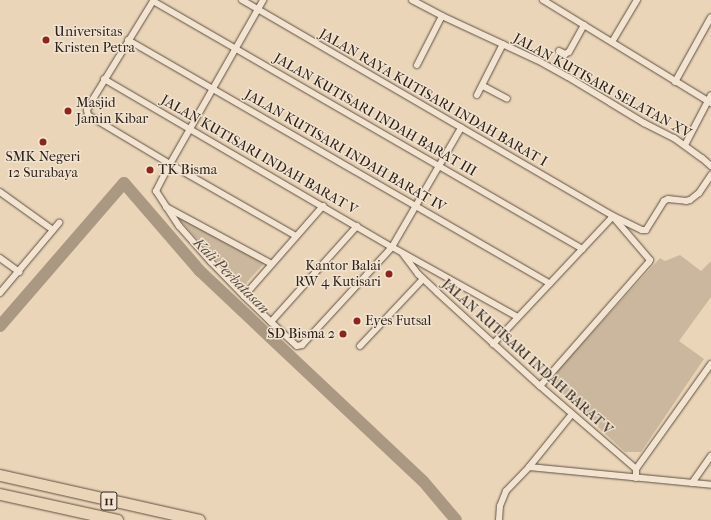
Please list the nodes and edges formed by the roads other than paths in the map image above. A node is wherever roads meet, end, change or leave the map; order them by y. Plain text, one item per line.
1 (242, 0) edge
2 (263, 0) edge
3 (412, 0) edge
4 (543, 0) edge
5 (637, 0) edge
6 (258, 10) junction
7 (442, 16) junction
8 (711, 17) edge
9 (584, 25) junction
10 (708, 27) edge
11 (128, 40) junction
12 (612, 42) junction
13 (503, 44) junction
14 (236, 48) junction
15 (559, 51) dead end
16 (417, 65) dead end
17 (104, 79) junction
18 (675, 82) junction
19 (483, 86) junction
20 (212, 89) junction
21 (477, 95) dead end
22 (507, 99) dead end
23 (710, 100) edge
24 (461, 128) junction
25 (190, 129) junction
26 (685, 145) junction
27 (170, 164) junction
28 (439, 166) junction
29 (711, 166) edge
30 (711, 175) edge
31 (705, 184) junction
32 (711, 189) edge
33 (0, 192) edge
34 (165, 206) junction
35 (323, 206) junction
36 (416, 206) junction
37 (613, 216) junction
38 (59, 223) dead end
39 (357, 226) junction
40 (53, 230) junction
41 (296, 236) junction
42 (392, 246) junction
43 (582, 249) junction
44 (401, 251) junction
45 (0, 258) edge
46 (272, 264) junction
47 (19, 272) junction
48 (423, 279) junction
49 (550, 284) junction
50 (0, 293) edge
51 (244, 296) junction
52 (518, 317) junction
53 (271, 322) junction
54 (493, 344) junction
55 (360, 346) dead end
56 (711, 365) edge
57 (540, 386) junction
58 (572, 414) junction
59 (711, 456) edge
60 (529, 467) junction
61 (636, 469) junction
62 (0, 475) edge
63 (636, 478) junction
64 (692, 483) junction
65 (711, 485) edge
66 (0, 494) edge
67 (117, 520) edge
68 (199, 520) edge
69 (498, 520) edge

1 - 6 street, JALAN RAYA KUTISARI INDAH BARAT I
2 - 6 street
3 - 7 street, JALAN KUTISARI SELATAN XV
4 - 9 street
5 - 12 street
6 - 14 street
6 - 24 street, JALAN RAYA KUTISARI INDAH BARAT I
7 - 13 street, JALAN KUTISARI SELATAN XV
7 - 16 street
8 - 10 street
9 - 12 street
9 - 15 street
10 - 18 street
11 - 14 street, JALAN KUTISARI INDAH BARAT III
11 - 17 street
11 - 20 street, JALAN KUTISARI INDAH BARAT IV
12 - 18 street
13 - 19 street
13 - 26 street, JALAN KUTISARI SELATAN XV
14 - 20 street
14 - 28 street, JALAN KUTISARI INDAH BARAT III
17 - 25 street, JALAN KUTISARI INDAH BARAT V
17 - 27 street
18 - 23 street
19 - 21 street
19 - 22 street
20 - 25 street
20 - 36 street, JALAN KUTISARI INDAH BARAT IV
23 - 26 street
24 - 28 street
24 - 37 street, JALAN RAYA KUTISARI INDAH BARAT I
25 - 27 street
25 - 35 street, JALAN KUTISARI INDAH BARAT V
26 - 29 street, JALAN KUTISARI SELATAN XV
27 - 34 street
27 - 41 street
28 - 36 street
28 - 43 street, JALAN KUTISARI INDAH BARAT III
30 - 31 street
31 - 32 street
31 - 37 street
33 - 40 street
34 - 46 street
34 - 51 street
35 - 39 street, JALAN KUTISARI INDAH BARAT V
35 - 41 street
36 - 42 street
36 - 49 street, JALAN KUTISARI INDAH BARAT IV
37 - 43 street
37 - 57 street
38 - 40 street
39 - 42 street, JALAN KUTISARI INDAH BARAT V
39 - 53 street
40 - 47 street
41 - 46 street
42 - 44 street, JALAN KUTISARI INDAH BARAT V
42 - 53 street
43 - 49 street
44 - 48 street, JALAN KUTISARI INDAH BARAT V
44 - 52 street, JALAN KUTISARI INDAH BARAT V
45 - 47 street
46 - 51 street
47 - 50 street
48 - 54 street, JALAN KUTISARI INDAH BARAT V
48 - 55 street
49 - 52 street
51 - 53 street
52 - 54 street
54 - 57 street, JALAN KUTISARI INDAH BARAT V
56 - 61 street
57 - 58 street, JALAN KUTISARI INDAH BARAT V
58 - 60 street
58 - 61 street, JALAN KUTISARI INDAH BARAT V
59 - 64 street
60 - 63 street
60 - 69 street
61 - 63 street
62 - 68 highway, 11
63 - 64 street
64 - 65 street
66 - 67 highway, 11

